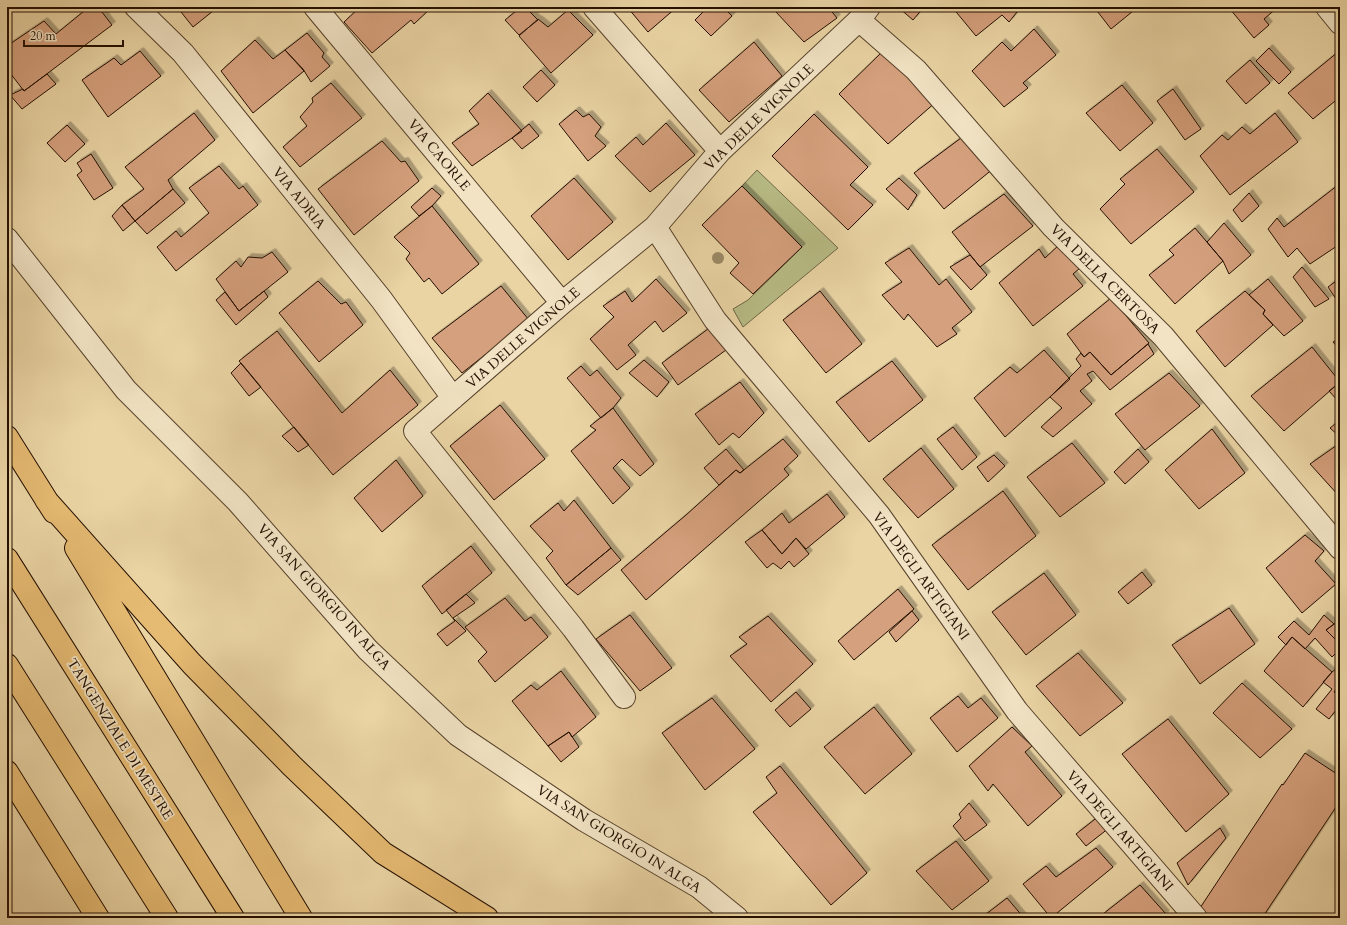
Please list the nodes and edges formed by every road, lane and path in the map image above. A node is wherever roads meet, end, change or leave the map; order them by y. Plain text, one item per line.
1 (136, 7) edge
2 (315, 7) edge
3 (594, 7) edge
4 (1327, 7) edge
5 (864, 14) edge
6 (1340, 23) edge
7 (720, 151) junction
8 (655, 227) junction
9 (7, 239) edge
10 (562, 303) junction
11 (453, 398) junction
12 (7, 437) edge
13 (46, 500) junction
14 (1340, 548) edge
15 (7, 559) edge
16 (7, 665) edge
17 (624, 697) dead end
18 (7, 772) edge
19 (98, 918) edge
20 (167, 918) edge
21 (233, 918) edge
22 (301, 918) edge
23 (487, 918) edge
24 (737, 918) edge
25 (1196, 918) edge

1 - 11 street, VIA ADRIA
2 - 10 street, VIA CAORLE
3 - 7 street
4 - 6 street
5 - 7 street, VIA DELLE VIGNOLE
5 - 14 street, VIA DELLA CERTOSA
7 - 8 street, VIA DELLE VIGNOLE
8 - 10 street, VIA DELLE VIGNOLE
8 - 25 street, VIA DEGLI ARTIGIANI
9 - 24 street, VIA SAN GIORGIO IN ALGA
10 - 11 street, VIA DELLE VIGNOLE
11 - 17 street, VIA DELLE VIGNOLE
12 - 13 highway
13 - 22 highway
13 - 23 highway
15 - 21 highway, TANGENZIALE DI MESTRE
16 - 20 highway
18 - 19 highway

